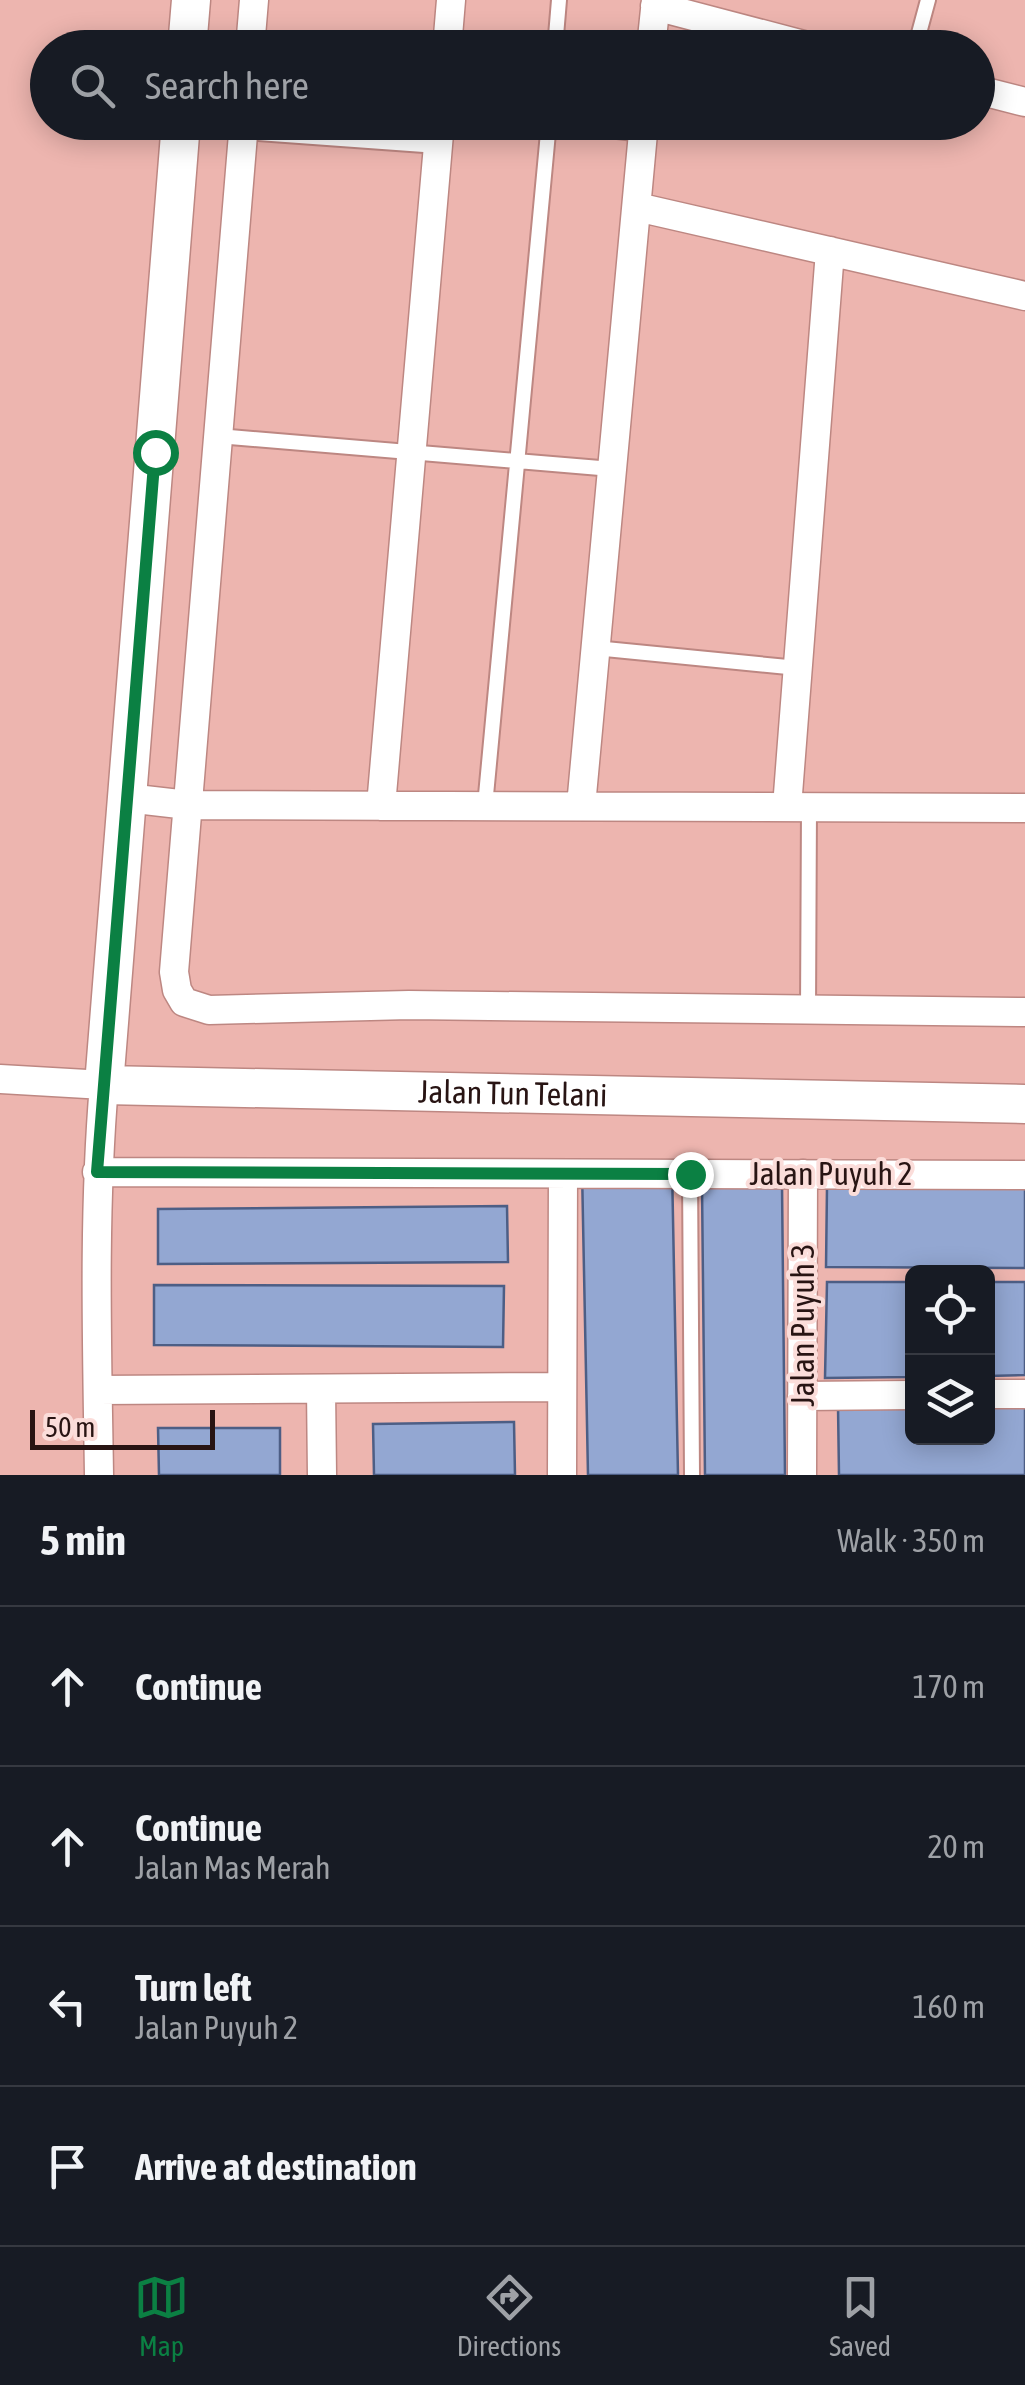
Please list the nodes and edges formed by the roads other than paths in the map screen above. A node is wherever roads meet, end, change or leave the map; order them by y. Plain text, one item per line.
1 (191, 0) edge
2 (254, 0) edge
3 (451, 0) edge
4 (558, 0) edge
5 (928, 0) edge
6 (656, 3) edge
7 (188, 30) edge
8 (252, 30) edge
9 (448, 30) edge
10 (556, 30) edge
11 (653, 30) edge
12 (751, 30) edge
13 (920, 30) edge
14 (995, 94) edge
15 (1025, 102) edge
16 (180, 140) edge
17 (242, 140) edge
18 (438, 140) edge
19 (547, 140) edge
20 (643, 140) edge
21 (636, 207) junction
22 (830, 251) junction
23 (1025, 296) edge
24 (218, 436) junction
25 (411, 452) junction
26 (515, 461) junction
27 (612, 469) junction
28 (596, 648) junction
29 (798, 668) junction
30 (127, 798) junction
31 (188, 806) junction
32 (380, 806) junction
33 (485, 806) junction
34 (581, 806) junction
35 (798, 807) junction
36 (1025, 808) edge
37 (808, 1011) junction
38 (1025, 1012) edge
39 (0, 1078) edge
40 (104, 1085) junction
41 (1025, 1104) edge
42 (97, 1172) junction
43 (563, 1174) junction
44 (690, 1174) junction
45 (803, 1174) junction
46 (1025, 1175) edge
47 (562, 1387) junction
48 (98, 1390) junction
49 (321, 1390) junction
50 (995, 1394) edge
51 (1025, 1394) edge
52 (905, 1395) edge
53 (802, 1396) junction
54 (99, 1475) edge
55 (322, 1475) edge
56 (562, 1475) edge
57 (692, 1475) edge
58 (802, 1475) edge

1 - 7 street
2 - 8 street
3 - 9 street
4 - 10 lane
5 - 13 lane
6 - 11 street
6 - 12 street
14 - 15 street
16 - 30 street
17 - 24 street
18 - 25 street
19 - 26 lane
20 - 21 street
21 - 22 street
21 - 27 street
22 - 23 street
22 - 29 street
24 - 25 lane
24 - 31 street
25 - 26 lane
25 - 32 street
26 - 27 lane
26 - 33 lane
27 - 28 street
28 - 29 lane
28 - 34 street
29 - 35 street
30 - 31 street
30 - 40 street
31 - 32 street
31 - 37 street
32 - 33 street
33 - 34 street
34 - 35 street
35 - 36 street
35 - 37 lane
37 - 38 street
39 - 40 street, Jalan Tun Telani
40 - 41 street, Jalan Tun Telani
40 - 42 street
42 - 43 street, Jalan Puyuh 2
42 - 48 street
43 - 44 street, Jalan Puyuh 2
43 - 47 street
44 - 45 street, Jalan Puyuh 2
44 - 57 lane
45 - 46 street, Jalan Puyuh 2
45 - 53 street, Jalan Puyuh 3
47 - 49 street
47 - 56 street
48 - 49 street
48 - 54 street
49 - 55 street
50 - 51 street
52 - 53 street
53 - 58 street, Jalan Puyuh 3

